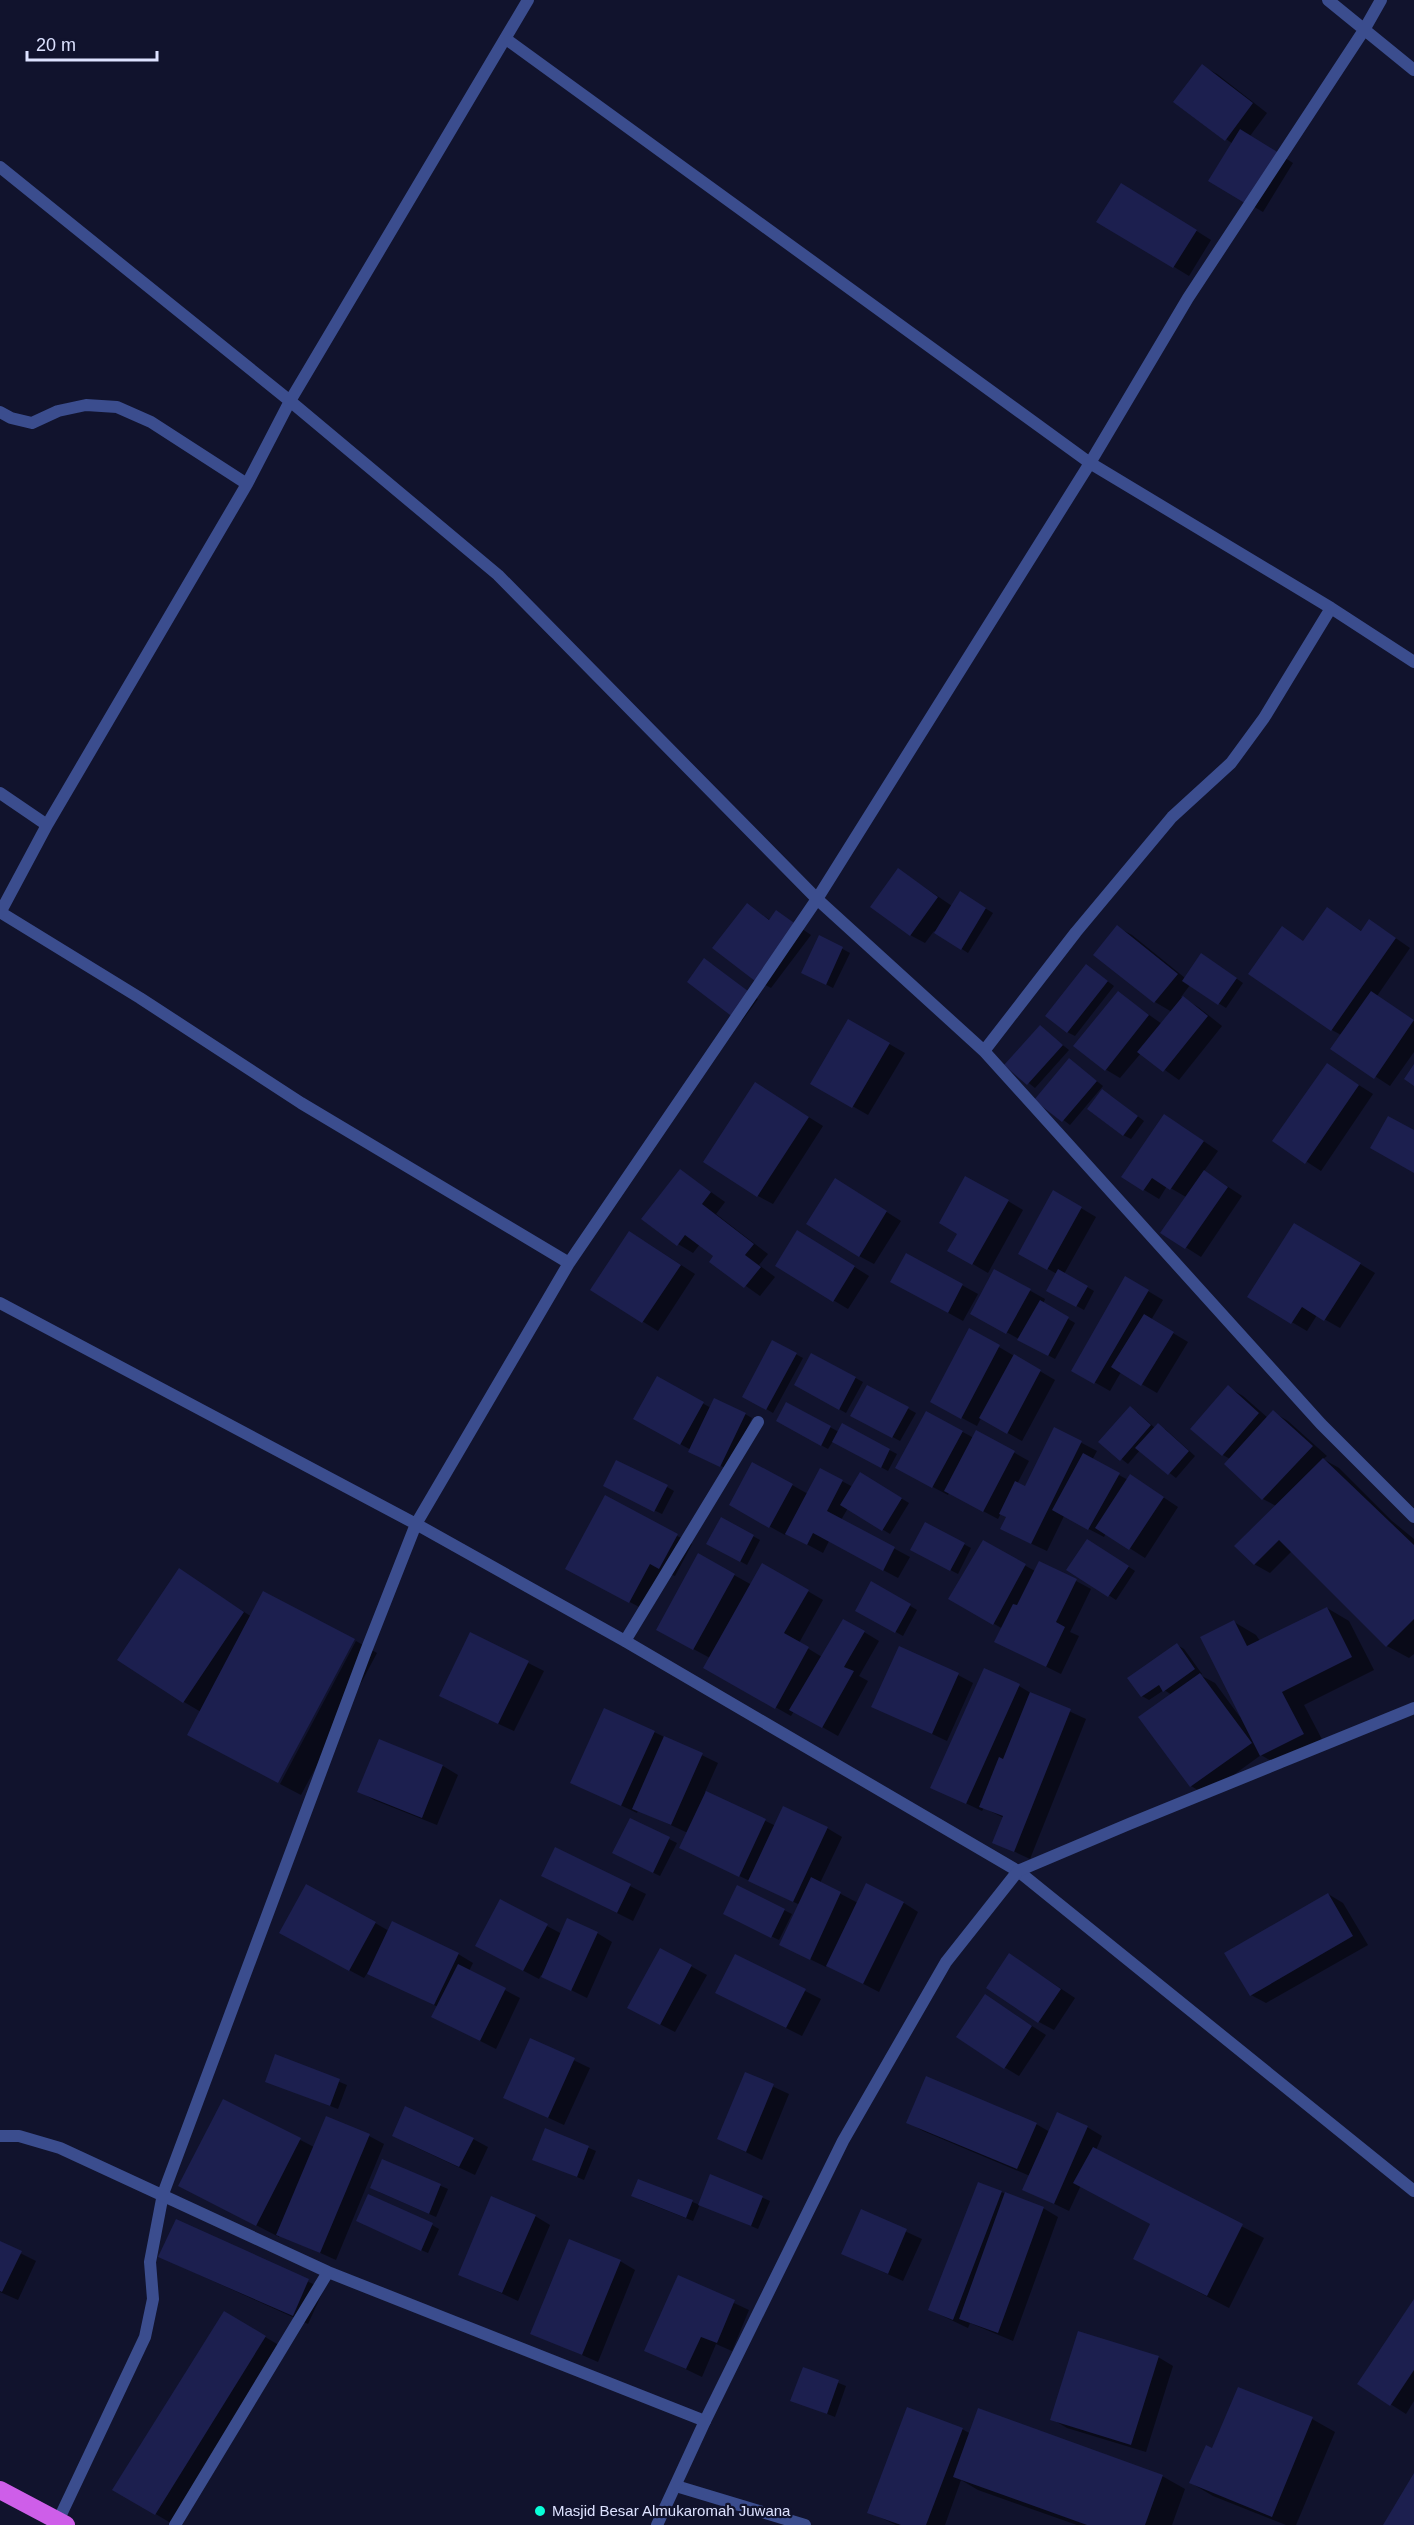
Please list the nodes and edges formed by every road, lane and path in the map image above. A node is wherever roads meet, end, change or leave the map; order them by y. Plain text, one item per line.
1 (528, 0) edge
2 (1328, 0) edge
3 (1381, 0) edge
4 (1364, 30) junction
5 (506, 39) junction
6 (1414, 70) edge
7 (0, 167) edge
8 (290, 401) junction
9 (0, 412) edge
10 (1090, 463) junction
11 (247, 484) junction
12 (1331, 608) junction
13 (1414, 662) edge
14 (0, 793) edge
15 (47, 825) junction
16 (817, 898) junction
17 (0, 912) edge
18 (984, 1052) junction
19 (569, 1263) junction
20 (0, 1303) edge
21 (758, 1422) dead end
22 (1414, 1516) edge
23 (416, 1524) junction
24 (625, 1641) junction
25 (1414, 1708) edge
26 (1018, 1871) junction
27 (0, 2136) edge
28 (1414, 2191) edge
29 (163, 2194) junction
30 (328, 2272) junction
31 (705, 2421) junction
32 (676, 2486) junction
33 (2, 2495) edge
34 (62, 2523) edge
35 (174, 2525) edge
36 (657, 2525) edge
37 (805, 2525) edge

1 - 5 street
2 - 4 street
3 - 4 street
4 - 6 street
4 - 10 street
5 - 8 street
5 - 10 street
7 - 8 street
8 - 11 street
8 - 16 street
9 - 11 street
10 - 12 street
10 - 16 street
11 - 15 street
12 - 13 street
12 - 18 street
14 - 15 street
15 - 17 street
16 - 18 street
16 - 19 street
17 - 19 street
18 - 22 street
19 - 23 street
20 - 23 street
21 - 24 street
23 - 24 street
23 - 29 street
24 - 26 street
25 - 26 street
26 - 28 street
26 - 31 street
27 - 29 street
29 - 30 street
29 - 34 street
30 - 31 street
30 - 35 street
31 - 32 street
32 - 36 street
32 - 37 street
33 - 34 highway

